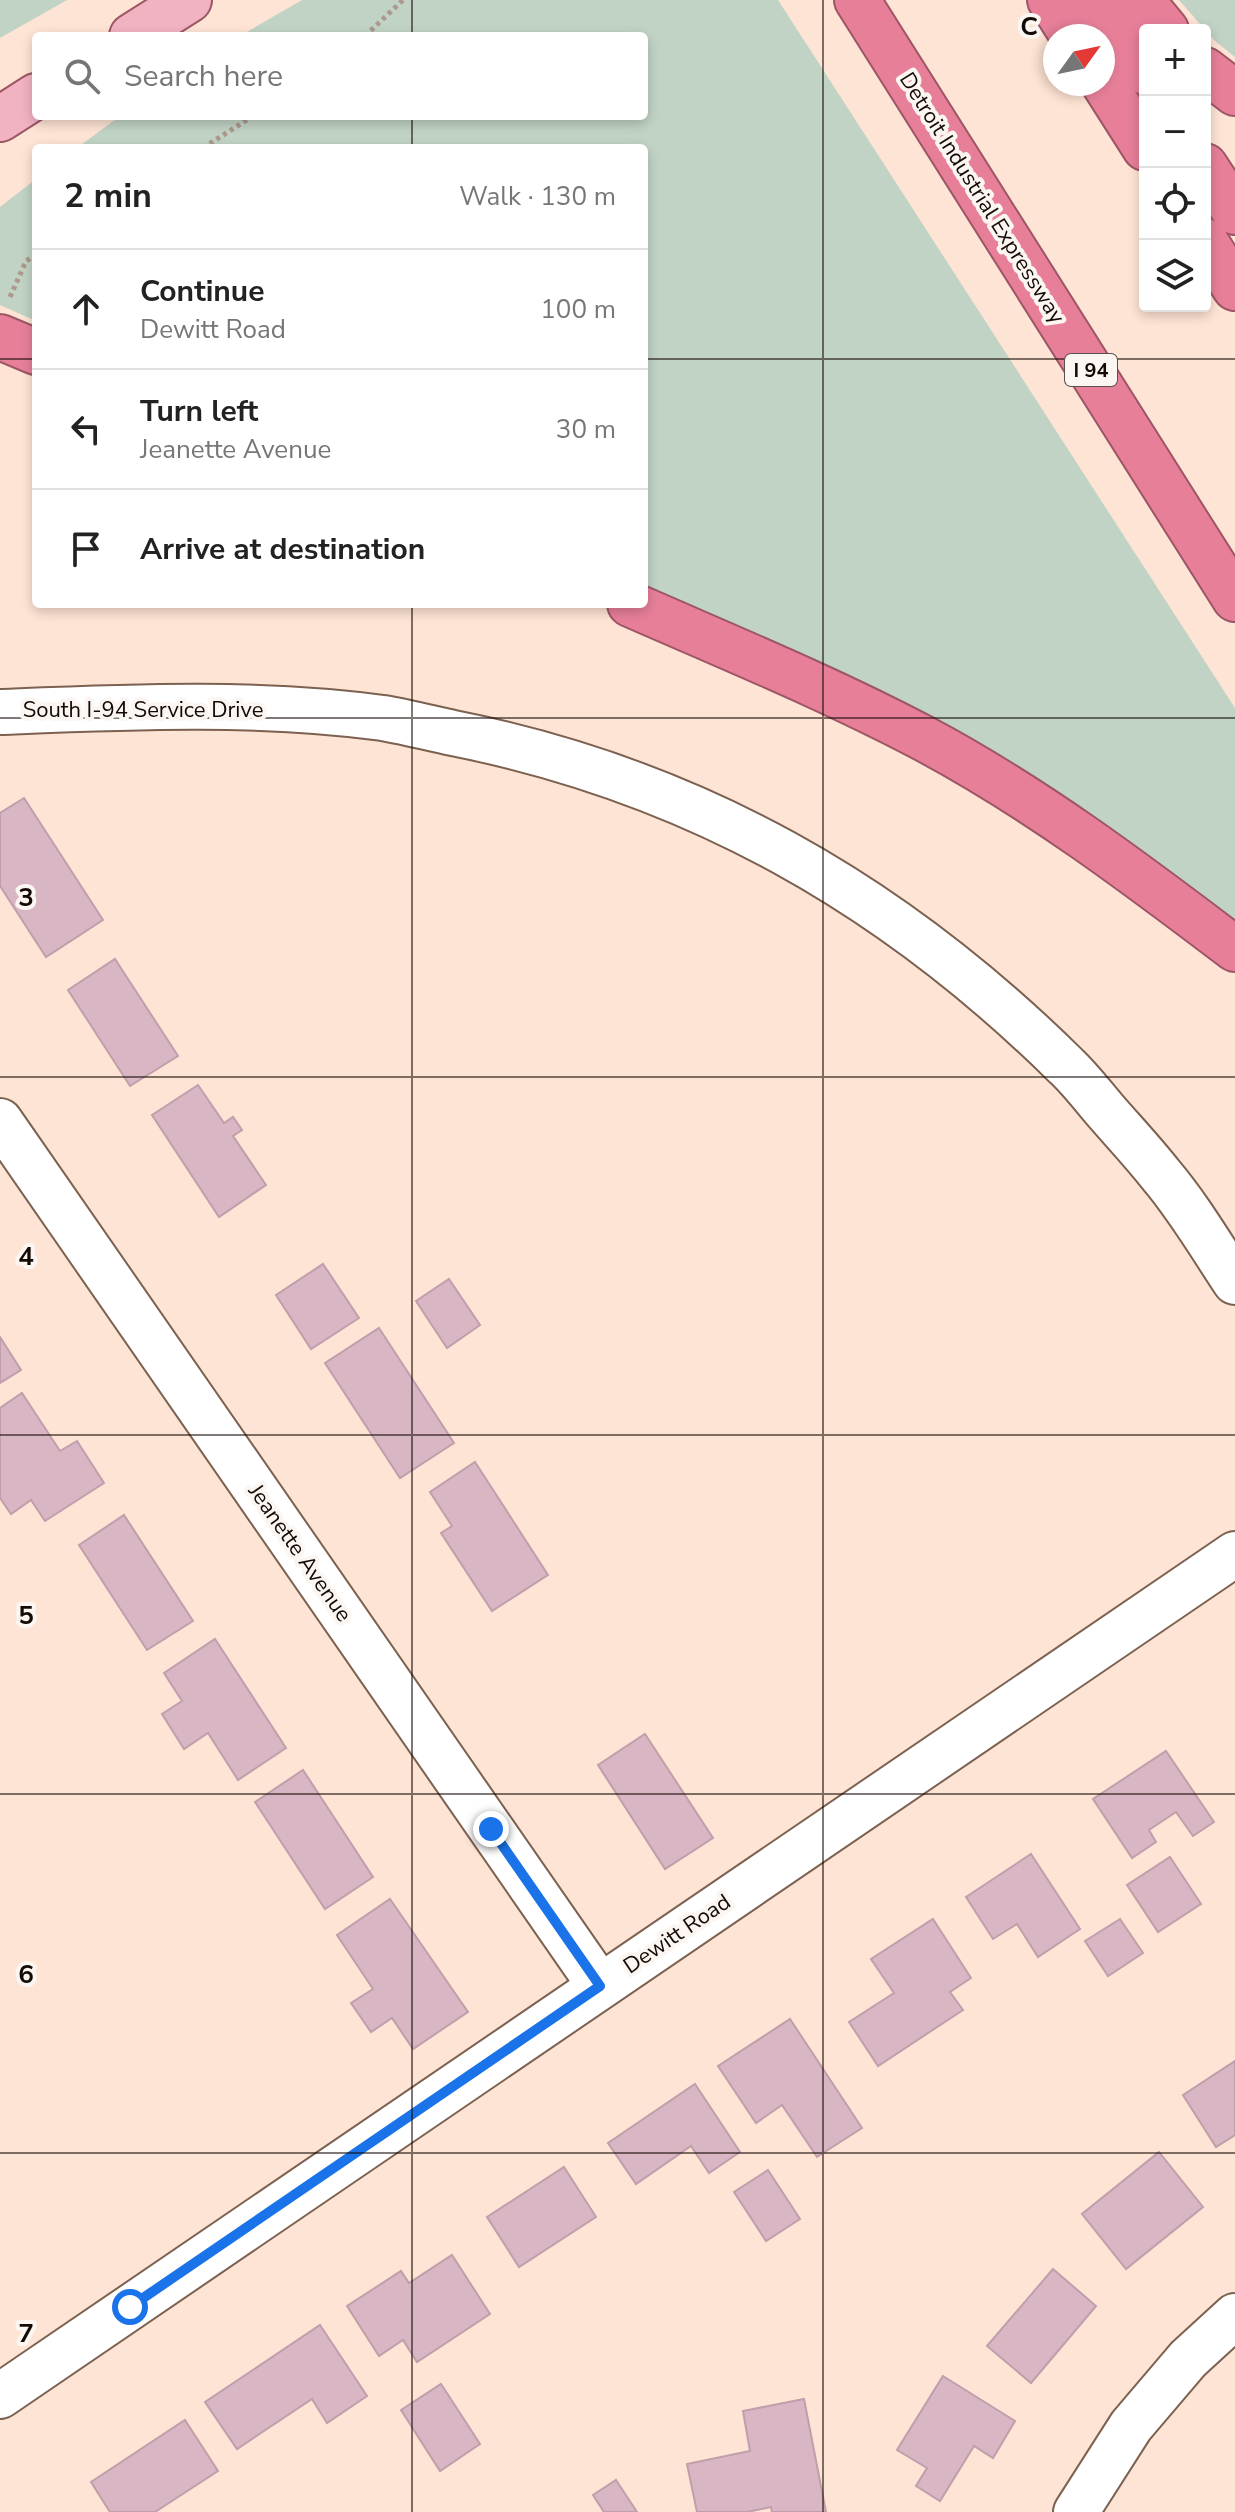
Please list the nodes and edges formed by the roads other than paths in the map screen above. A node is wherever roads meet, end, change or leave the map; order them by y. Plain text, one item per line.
1 (189, 0) edge
2 (857, 0) edge
3 (1050, 0) edge
4 (1098, 0) edge
5 (1141, 0) edge
6 (1065, 24) edge
7 (1161, 24) edge
8 (138, 32) edge
9 (1139, 63) edge
10 (1211, 75) edge
11 (1235, 93) edge
12 (1112, 96) edge
13 (32, 99) edge
14 (0, 119) edge
15 (1139, 139) edge
16 (1206, 168) edge
17 (1235, 212) edge
18 (1211, 250) edge
19 (1235, 288) edge
20 (3, 320) edge
21 (32, 348) edge
22 (1235, 599) edge
23 (639, 608) edge
24 (0, 712) edge
25 (1235, 949) edge
26 (0, 1121) edge
27 (1235, 1282) edge
28 (1235, 1554) edge
29 (600, 1986) junction
30 (1235, 2316) edge
31 (0, 2396) edge
32 (1076, 2512) edge

1 - 8 main road
2 - 22 highway, Detroit Industrial Expressway / I 94
3 - 6 highway
4 - 9 highway
5 - 7 highway
10 - 11 highway
12 - 15 highway
13 - 14 main road
16 - 17 highway
18 - 19 highway
20 - 21 highway
23 - 25 highway
24 - 27 street, South I-94 Service Drive
26 - 29 street, Jeanette Avenue
28 - 29 street, Dewitt Road
29 - 31 street, Dewitt Road
30 - 32 street

